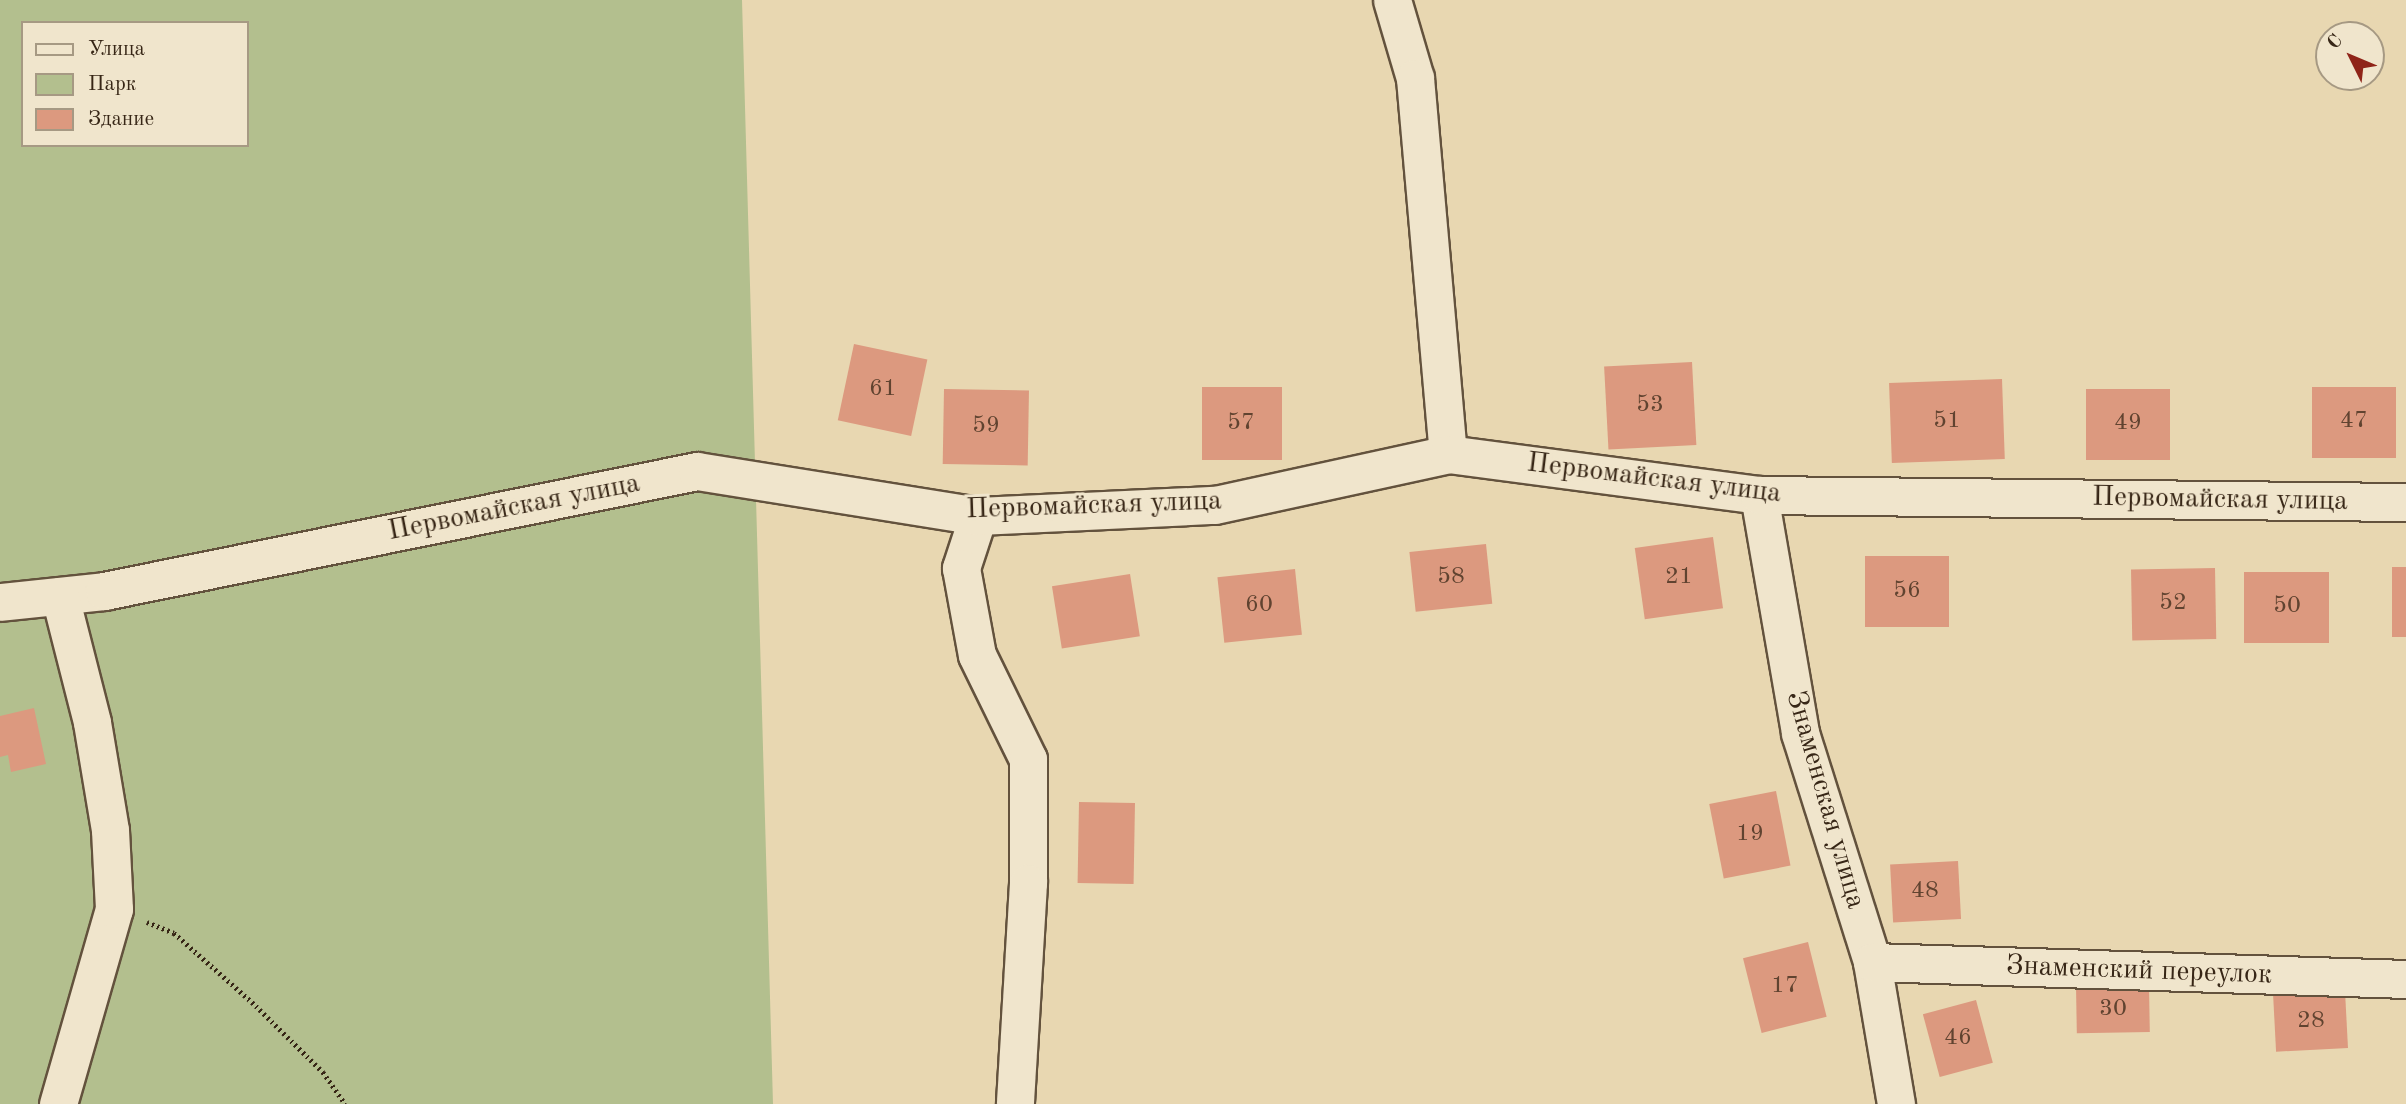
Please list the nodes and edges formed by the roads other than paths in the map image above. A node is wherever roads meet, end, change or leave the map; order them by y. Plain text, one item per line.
1 (1392, 0) edge
2 (1448, 454) junction
3 (1759, 495) junction
4 (2406, 502) edge
5 (978, 516) junction
6 (60, 596) junction
7 (0, 602) edge
8 (1872, 962) junction
9 (2406, 979) edge
10 (58, 1104) edge
11 (1015, 1104) edge
12 (1896, 1104) edge

1 - 2 street
2 - 3 street, Первомайская улица
2 - 5 street, Первомайская улица
3 - 4 street, Первомайская улица
3 - 8 street, Знаменская улица
5 - 6 street, Первомайская улица
5 - 11 street
6 - 7 street, Первомайская улица
6 - 10 street
8 - 9 street, Знаменский переулок
8 - 12 street, Знаменская улица

